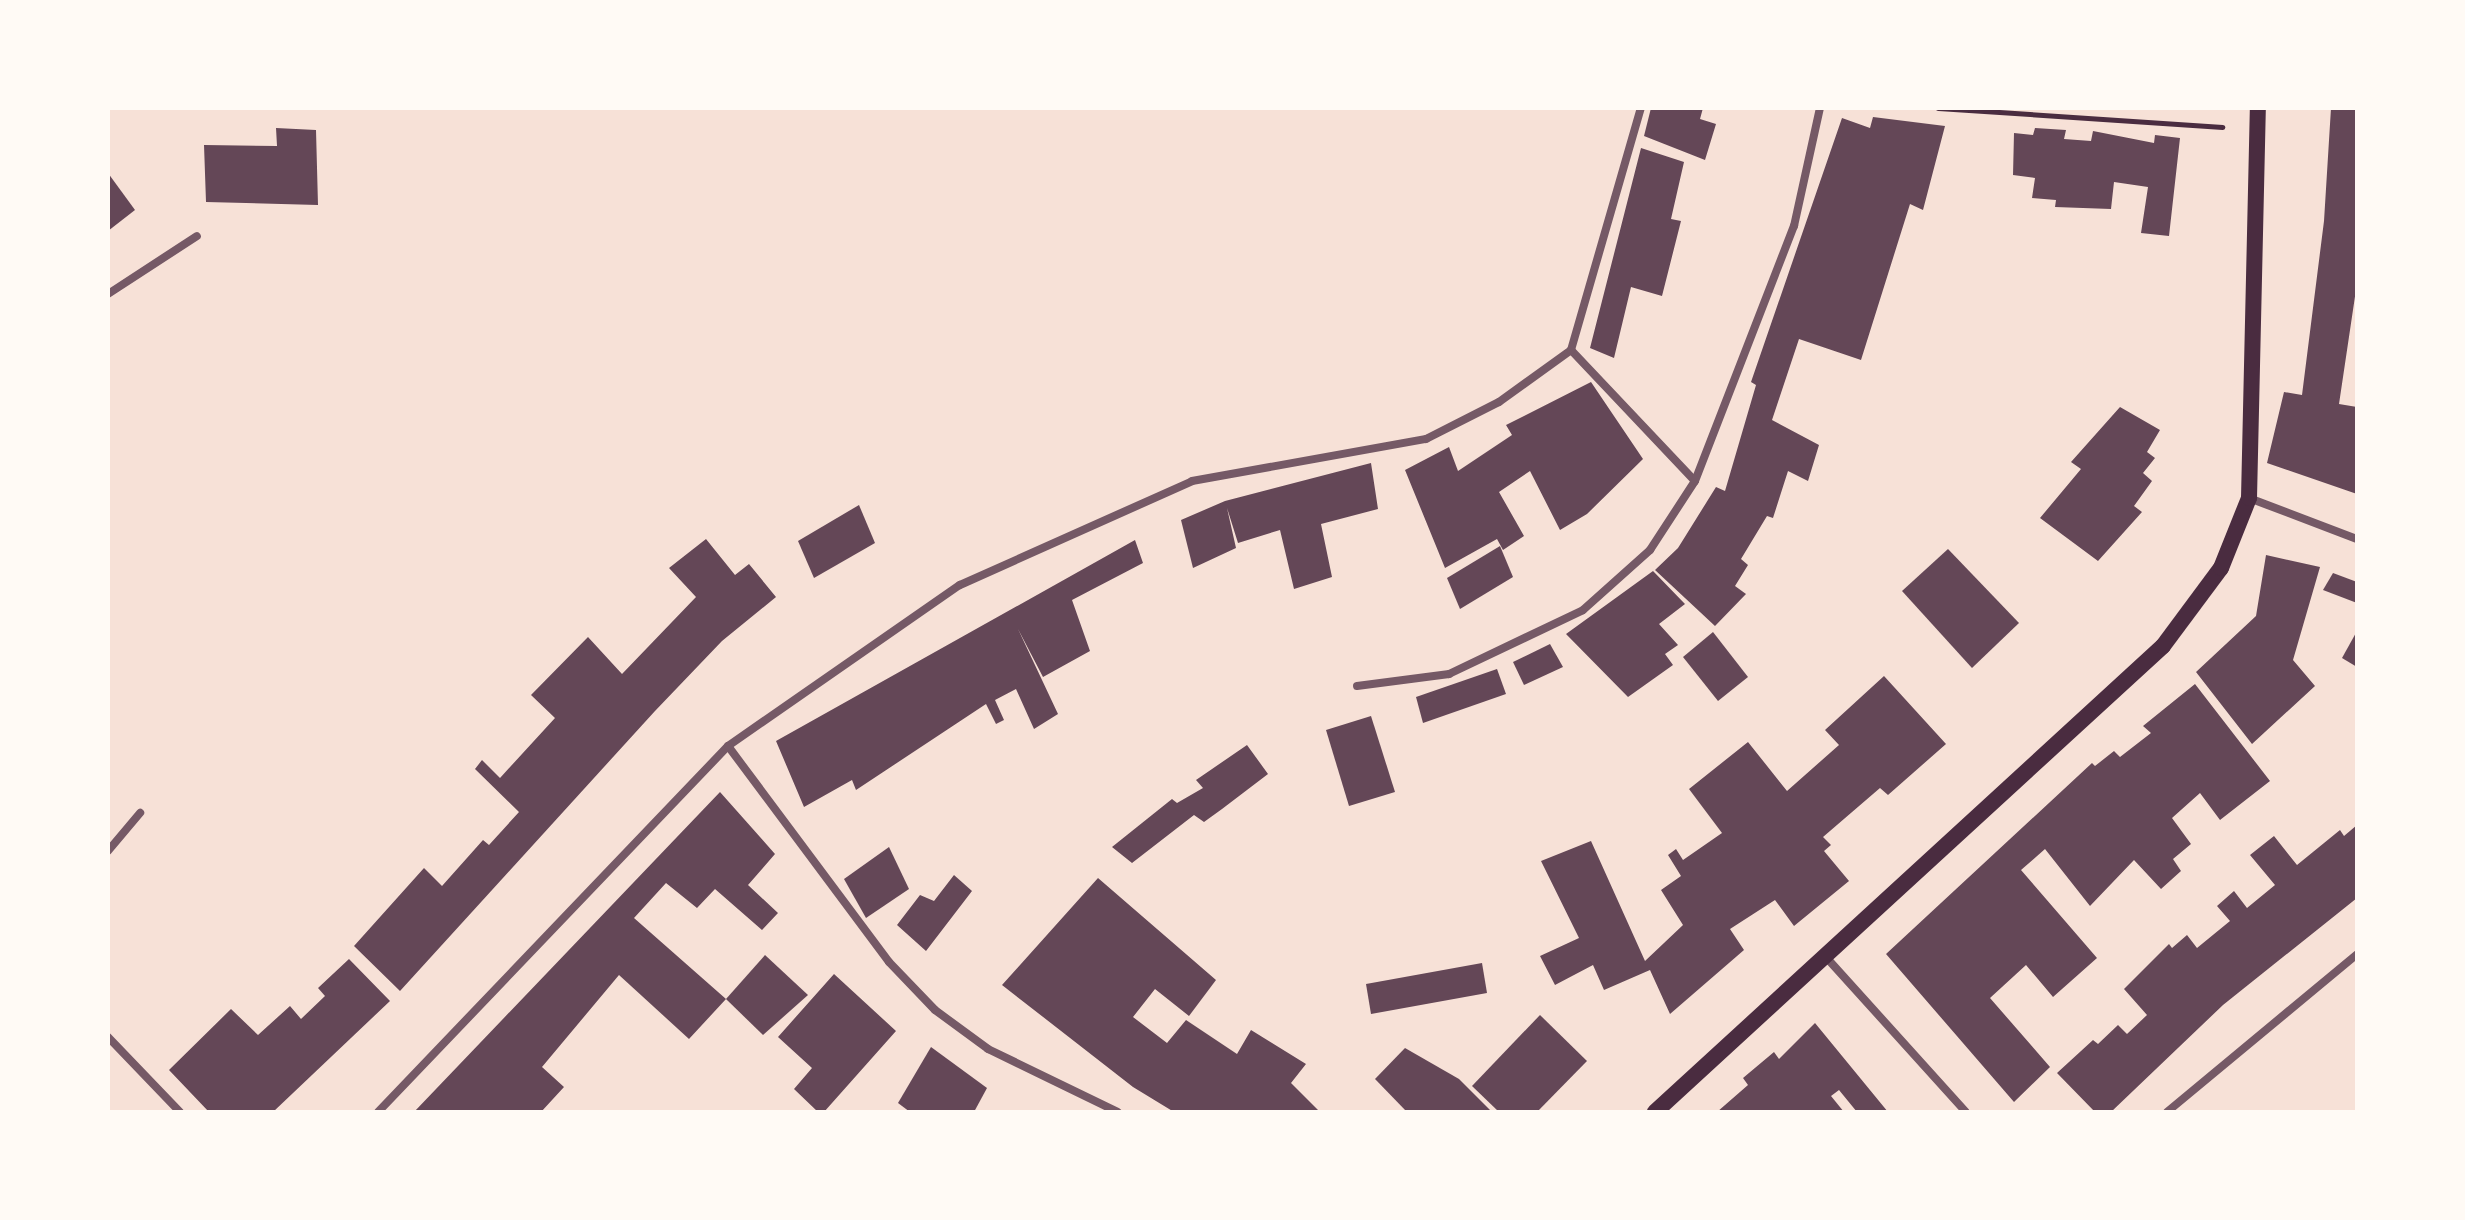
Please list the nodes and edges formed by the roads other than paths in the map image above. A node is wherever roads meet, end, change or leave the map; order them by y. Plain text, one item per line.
1 (1641, 108) edge
2 (1820, 108) edge
3 (2258, 108) edge
4 (197, 236) dead end
5 (108, 294) edge
6 (1571, 350) junction
7 (1695, 481) junction
8 (2249, 498) junction
9 (2357, 539) edge
10 (1357, 686) dead end
11 (728, 746) junction
12 (140, 813) dead end
13 (108, 851) edge
14 (2357, 954) edge
15 (1825, 956) junction
16 (108, 1037) edge
17 (180, 1112) edge
18 (378, 1112) edge
19 (1118, 1112) edge
20 (1655, 1112) edge
21 (1966, 1112) edge
22 (2167, 1112) edge

1 - 6 street
2 - 7 street
3 - 8 main road
4 - 5 street
6 - 7 street
6 - 11 street
7 - 10 street
8 - 9 street
8 - 15 main road
11 - 18 street
11 - 19 street
12 - 13 street
14 - 22 street
15 - 20 main road
15 - 21 street
16 - 17 street

